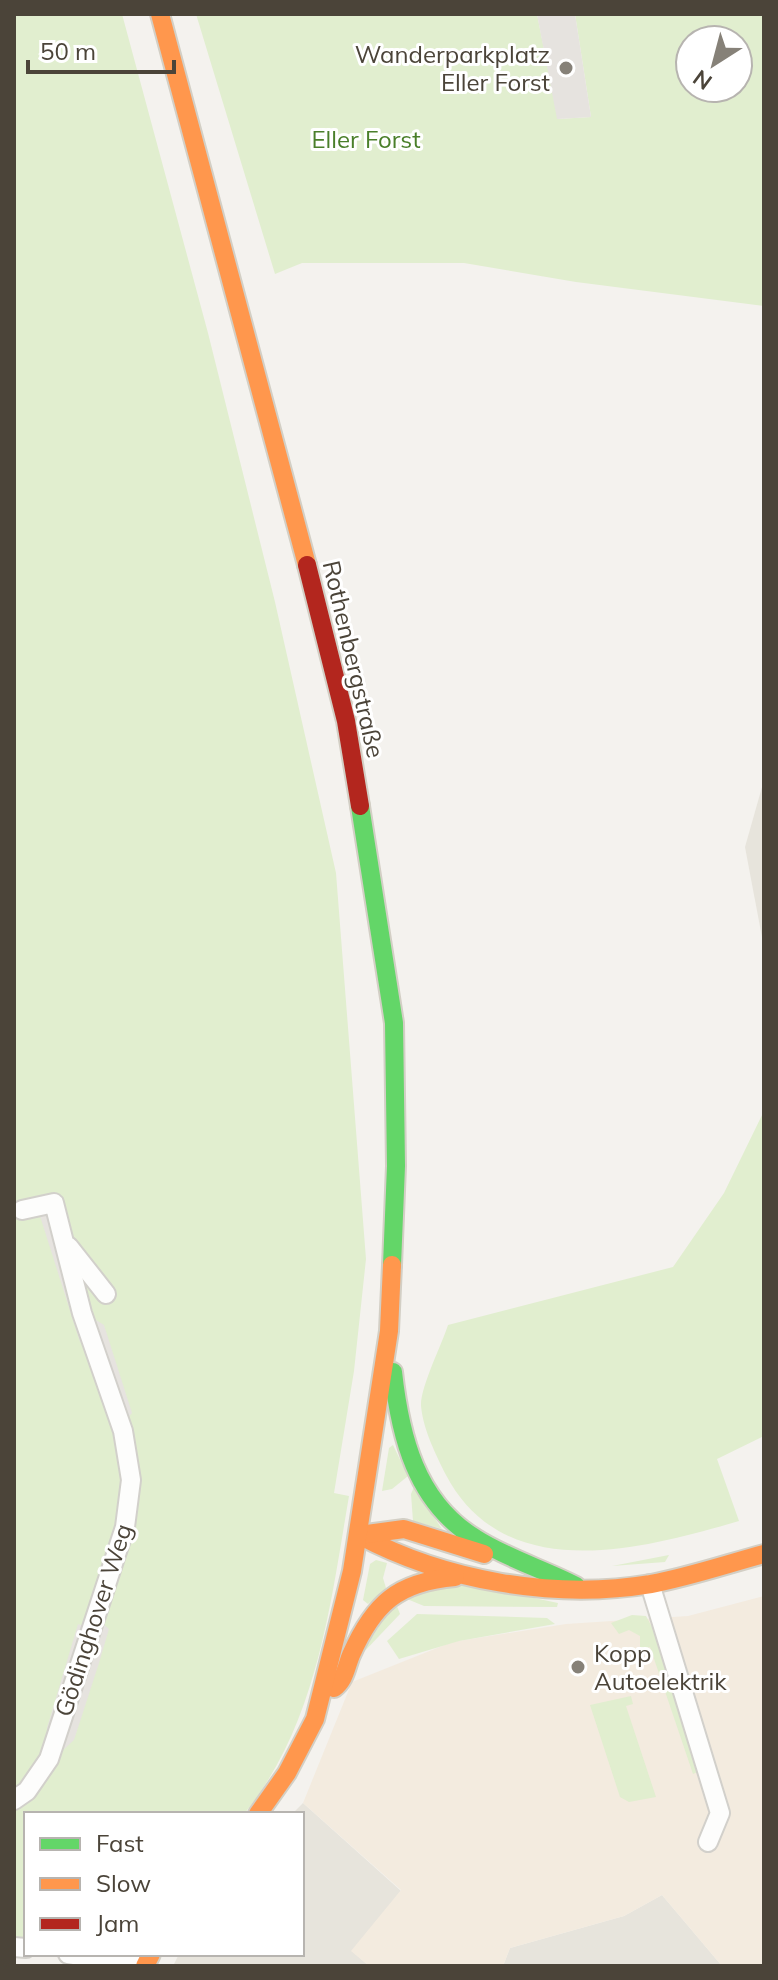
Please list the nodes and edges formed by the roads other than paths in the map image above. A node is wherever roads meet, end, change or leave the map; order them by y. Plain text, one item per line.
1 (160, 14) edge
2 (22, 1210) dead end
3 (65, 1242) junction
4 (106, 1294) dead end
5 (389, 1331) junction
6 (359, 1535) junction
7 (764, 1554) edge
8 (480, 1577) junction
9 (650, 1584) junction
10 (576, 1586) junction
11 (323, 1696) junction
12 (14, 1800) edge
13 (259, 1812) edge
14 (708, 1842) dead end
15 (81, 1956) edge
16 (145, 1966) edge

1 - 5 main road, Rothenbergstraße
2 - 3 street, Gödinghover Weg
3 - 4 street, Gödinghover Weg
3 - 12 street, Gödinghover Weg
5 - 6 main road, Rothenbergstraße
5 - 10 main road, Rothenbergstraße
6 - 8 main road
6 - 10 main road
6 - 11 main road, Rothenbergstraße
7 - 9 main road
8 - 10 main road
8 - 11 main road
9 - 10 main road
9 - 14 street
11 - 13 main road
15 - 16 street

